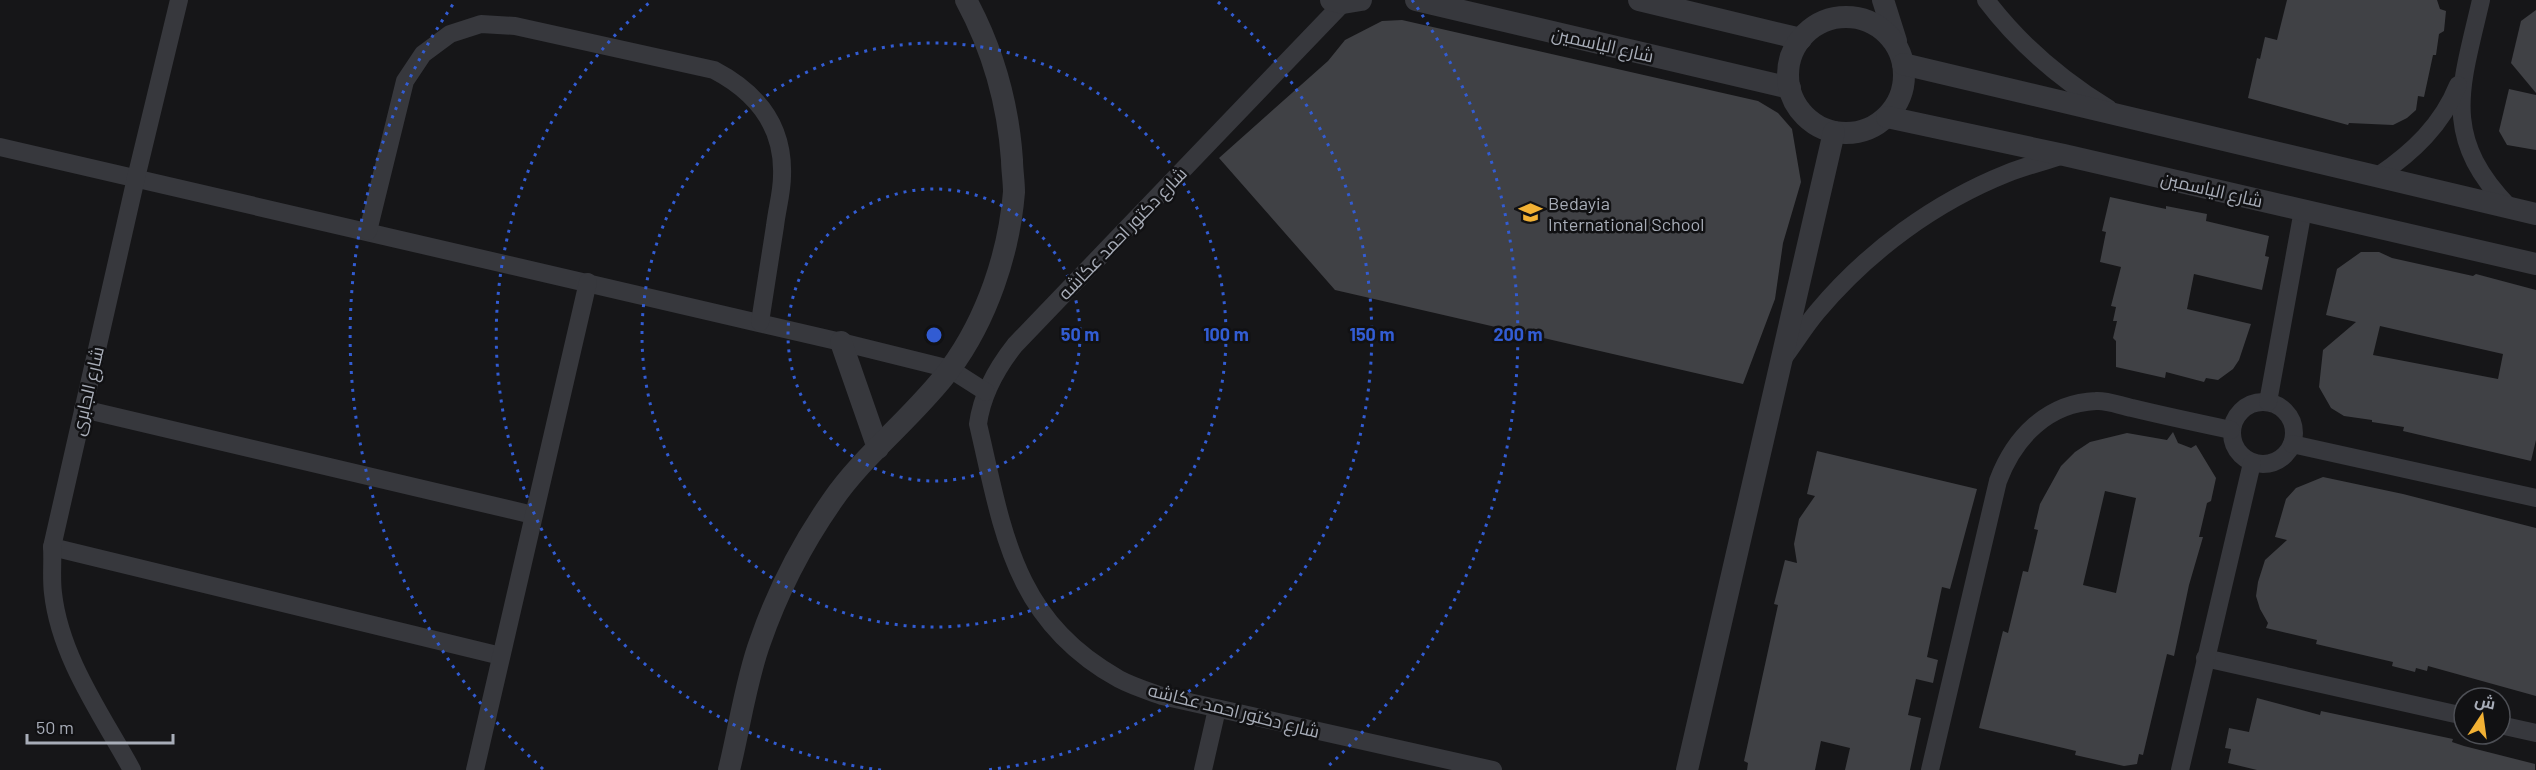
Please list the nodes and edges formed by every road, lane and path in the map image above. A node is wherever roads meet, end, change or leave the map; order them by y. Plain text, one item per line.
1 (179, 0) edge
2 (966, 0) edge
3 (1416, 0) edge
4 (1639, 0) edge
5 (1841, 0) edge
6 (1883, 0) edge
7 (1986, 0) edge
8 (2481, 0) edge
9 (1345, 1) edge
10 (1807, 33) junction
11 (1901, 58) junction
12 (2465, 69) junction
13 (1790, 88) junction
14 (2118, 114) junction
15 (1887, 117) junction
16 (1834, 132) junction
17 (0, 147) edge
18 (2064, 155) junction
19 (2378, 176) junction
20 (136, 178) junction
21 (2509, 207) junction
22 (2303, 210) junction
23 (2536, 214) edge
24 (368, 231) junction
25 (2536, 264) edge
26 (588, 282) junction
27 (760, 322) junction
28 (841, 342) junction
29 (1782, 360) junction
30 (950, 369) junction
31 (986, 392) junction
32 (2268, 402) junction
33 (83, 409) junction
34 (2231, 430) junction
35 (2292, 444) junction
36 (878, 448) junction
37 (2252, 463) junction
38 (2536, 498) edge
39 (533, 515) junction
40 (52, 547) junction
41 (501, 656) junction
42 (2205, 658) junction
43 (1217, 709) junction
44 (2452, 714) edge
45 (2512, 728) edge
46 (2536, 733) edge
47 (132, 770) edge
48 (475, 770) edge
49 (729, 770) edge
50 (1203, 770) edge
51 (1493, 770) edge
52 (1687, 770) edge
53 (1930, 770) edge
54 (2180, 770) edge

1 - 20 street, شارع الجابرى
2 - 30 street
3 - 13 street, شارع الياسمين
4 - 10 street
5 - 10 street
6 - 11 street
7 - 14 street
8 - 12 street
9 - 31 street, شارع دكتور احمد عكاشه
10 - 11 street
10 - 13 street
11 - 14 street
11 - 15 street
12 - 19 street
12 - 21 street
13 - 16 street
14 - 19 street
15 - 16 street
15 - 18 street, شارع الياسمين
16 - 29 street
17 - 20 street
18 - 22 street, شارع الياسمين
18 - 29 street
19 - 21 street
20 - 24 street
20 - 33 street, شارع الجابرى
21 - 23 street
22 - 25 street, شارع الياسمين
22 - 32 street
24 - 26 street
24 - 27 street
26 - 27 street
26 - 39 street
27 - 28 street
28 - 30 street
28 - 36 street
29 - 52 street
30 - 31 street
30 - 36 street
31 - 43 street, شارع دكتور احمد عكاشه
32 - 34 street
32 - 35 street
33 - 39 street
33 - 40 street, شارع الجابرى
34 - 37 street
34 - 53 street
35 - 37 street
35 - 38 street
36 - 49 street
37 - 42 street
39 - 41 street
40 - 41 street
40 - 47 street, شارع الجابرى
41 - 48 street
42 - 44 street
42 - 54 street
43 - 50 street
43 - 51 street, شارع دكتور احمد عكاشه
45 - 46 street

